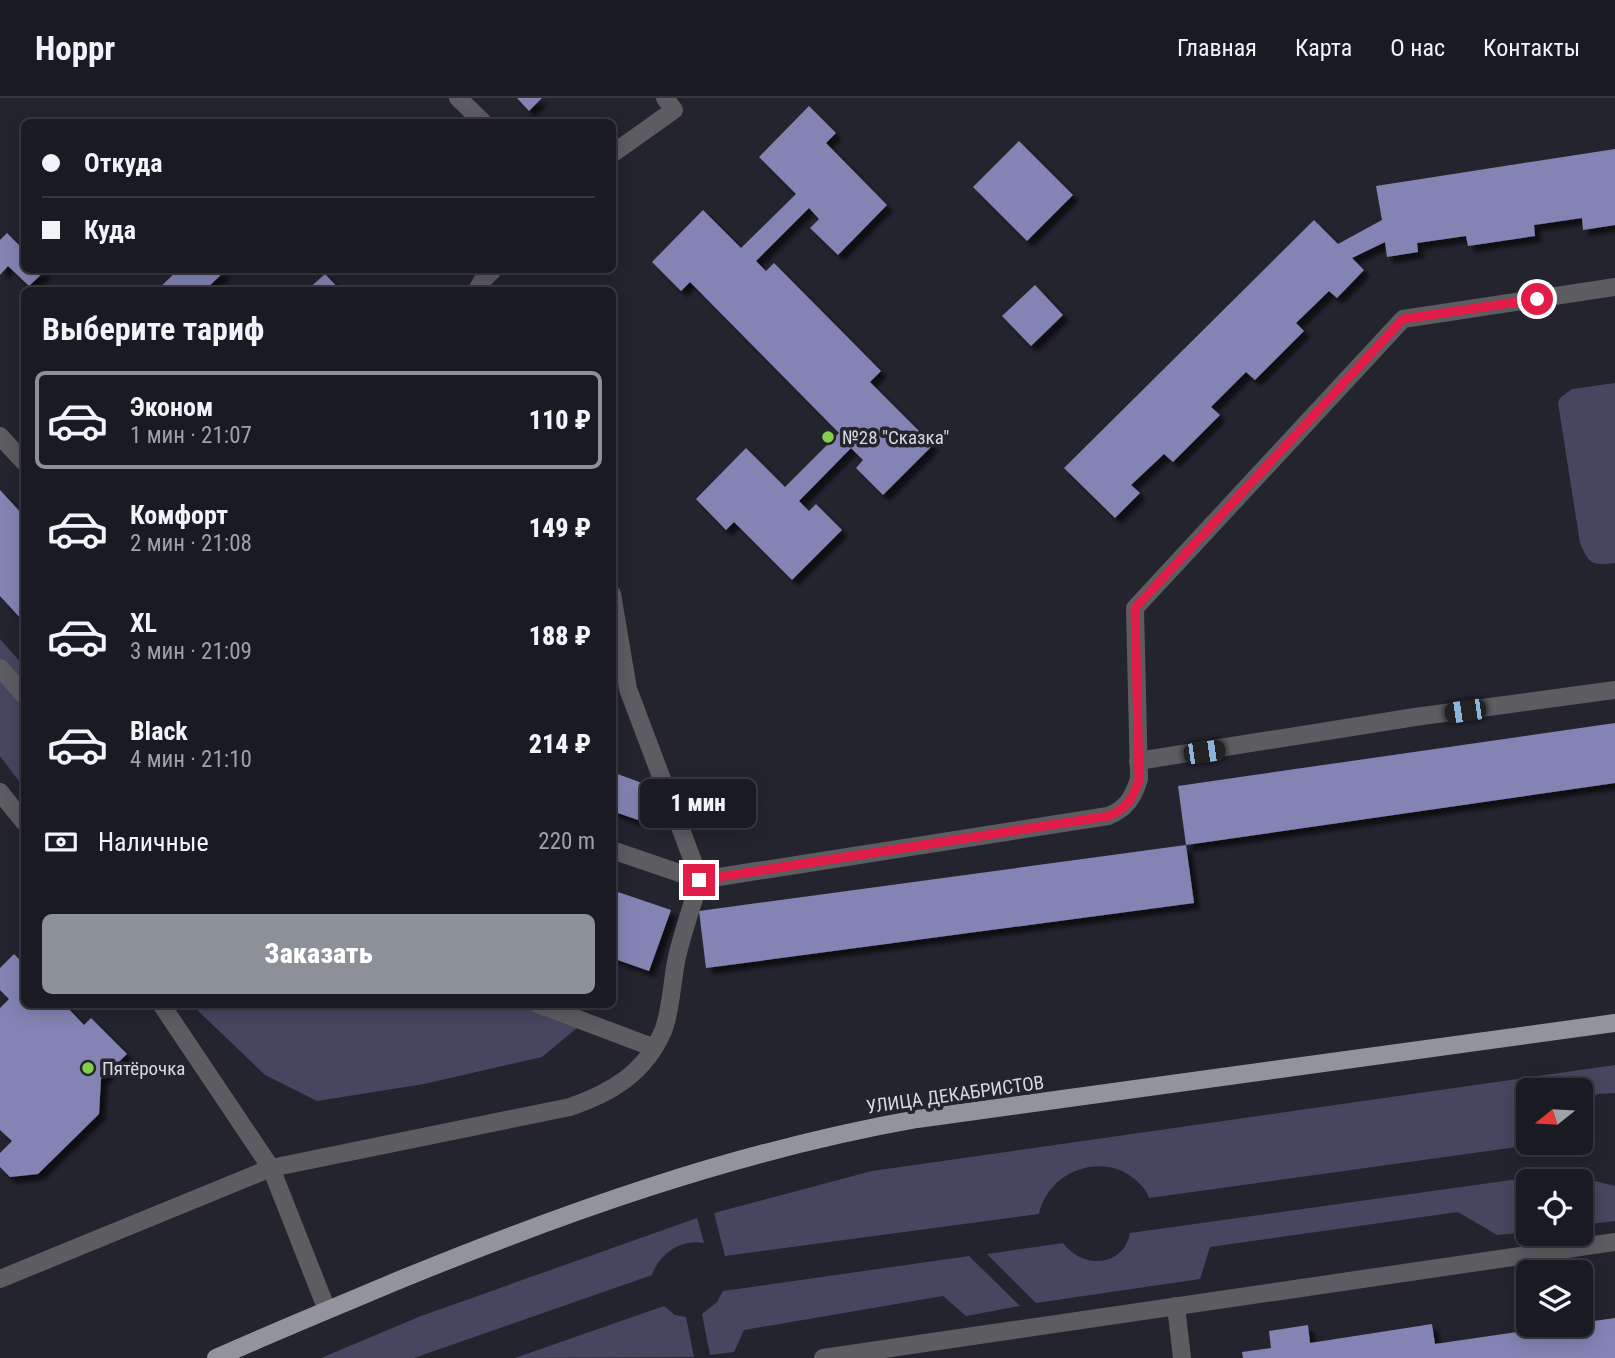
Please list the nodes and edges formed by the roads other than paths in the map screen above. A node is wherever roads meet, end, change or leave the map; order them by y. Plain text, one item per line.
1 (458, 98) edge
2 (665, 98) edge
3 (480, 119) edge
4 (616, 151) edge
5 (490, 273) edge
6 (479, 287) edge
7 (1615, 287) edge
8 (0, 436) edge
9 (21, 459) edge
10 (616, 618) edge
11 (0, 668) edge
12 (1615, 690) edge
13 (21, 692) edge
14 (1138, 761) junction
15 (0, 792) edge
16 (21, 818) edge
17 (616, 851) edge
18 (699, 880) junction
19 (165, 1008) edge
20 (549, 1008) edge
21 (1615, 1023) edge
22 (652, 1047) junction
23 (271, 1168) junction
24 (1615, 1242) edge
25 (0, 1279) edge
26 (1176, 1306) junction
27 (327, 1310) junction
28 (216, 1358) edge
29 (823, 1358) edge
30 (1182, 1358) edge

1 - 3 street
2 - 4 street
5 - 6 street
7 - 14 street
8 - 9 street
10 - 18 street
11 - 13 street
12 - 14 street
14 - 18 street
15 - 16 street
17 - 18 street
18 - 22 street
19 - 23 street
20 - 22 street
21 - 27 main road, УЛИЦА ДЕКАБРИСТОВ
22 - 23 street
23 - 25 street
23 - 27 street
24 - 26 street
26 - 29 street
26 - 30 street
27 - 28 main road, УЛИЦА ДЕКАБРИСТОВ

